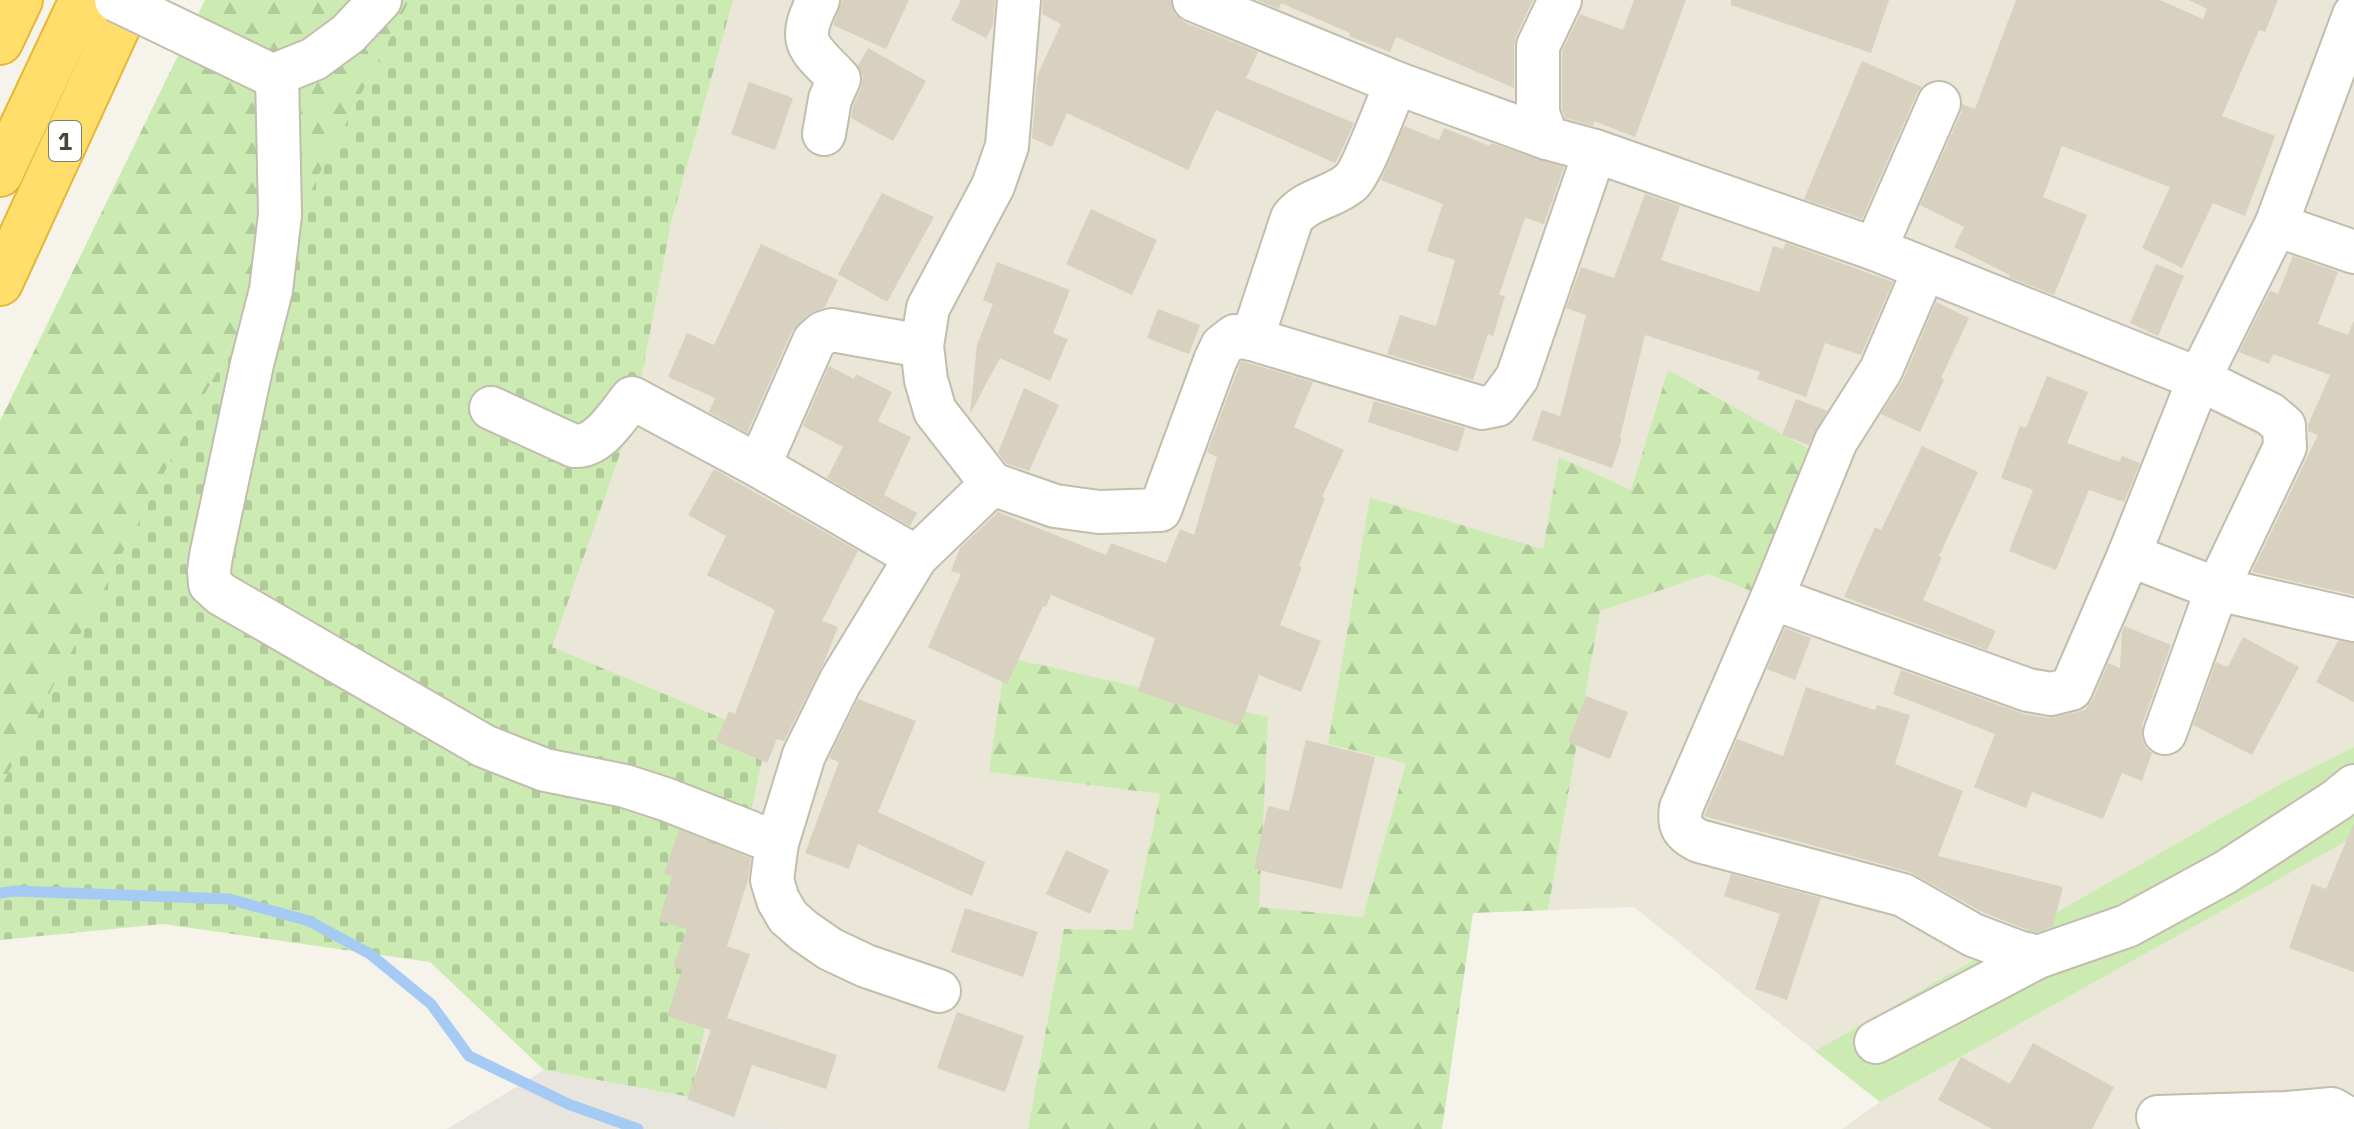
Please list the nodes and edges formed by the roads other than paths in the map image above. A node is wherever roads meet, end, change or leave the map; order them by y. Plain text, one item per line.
1 (8, 0) edge
2 (20, 0) edge
3 (82, 0) edge
4 (116, 0) edge
5 (130, 0) edge
6 (380, 0) edge
7 (818, 0) edge
8 (1019, 0) edge
9 (1194, 0) edge
10 (1560, 0) edge
11 (2354, 15) edge
12 (0, 17) edge
13 (0, 42) edge
14 (271, 73) junction
15 (1396, 83) junction
16 (1939, 103) dead end
17 (824, 134) dead end
18 (1547, 138) junction
19 (1595, 151) junction
20 (0, 174) edge
21 (2276, 225) junction
22 (1875, 249) junction
23 (2354, 252) edge
24 (1924, 270) junction
25 (0, 283) edge
26 (1252, 339) junction
27 (922, 346) junction
28 (2199, 379) junction
29 (491, 408) dead end
30 (759, 466) junction
31 (992, 484) junction
32 (2129, 555) junction
33 (916, 557) junction
34 (2217, 589) junction
35 (1772, 598) junction
36 (2354, 620) edge
37 (2165, 733) dead end
38 (2354, 786) edge
39 (777, 843) junction
40 (2038, 957) junction
41 (939, 991) dead end
42 (1876, 1042) dead end
43 (2158, 1117) dead end
44 (2354, 1122) edge

1 - 12 highway
2 - 13 highway
3 - 20 highway, 1
4 - 14 street, bridge
5 - 25 highway, 1
6 - 14 street
7 - 17 street
8 - 27 street
9 - 15 street
10 - 18 street
11 - 21 street
14 - 39 street
15 - 18 street
15 - 26 street
16 - 22 street
18 - 19 street
19 - 22 street
19 - 26 street
21 - 23 street
21 - 28 street
22 - 24 street
24 - 28 street
24 - 35 street
26 - 31 street
27 - 30 street
27 - 31 street
28 - 32 street
28 - 34 street
29 - 30 street
30 - 33 street
31 - 33 street
32 - 34 street
32 - 35 street
33 - 39 street
34 - 36 street
34 - 37 street
35 - 40 street
38 - 40 street
39 - 41 street
40 - 42 street
43 - 44 street

